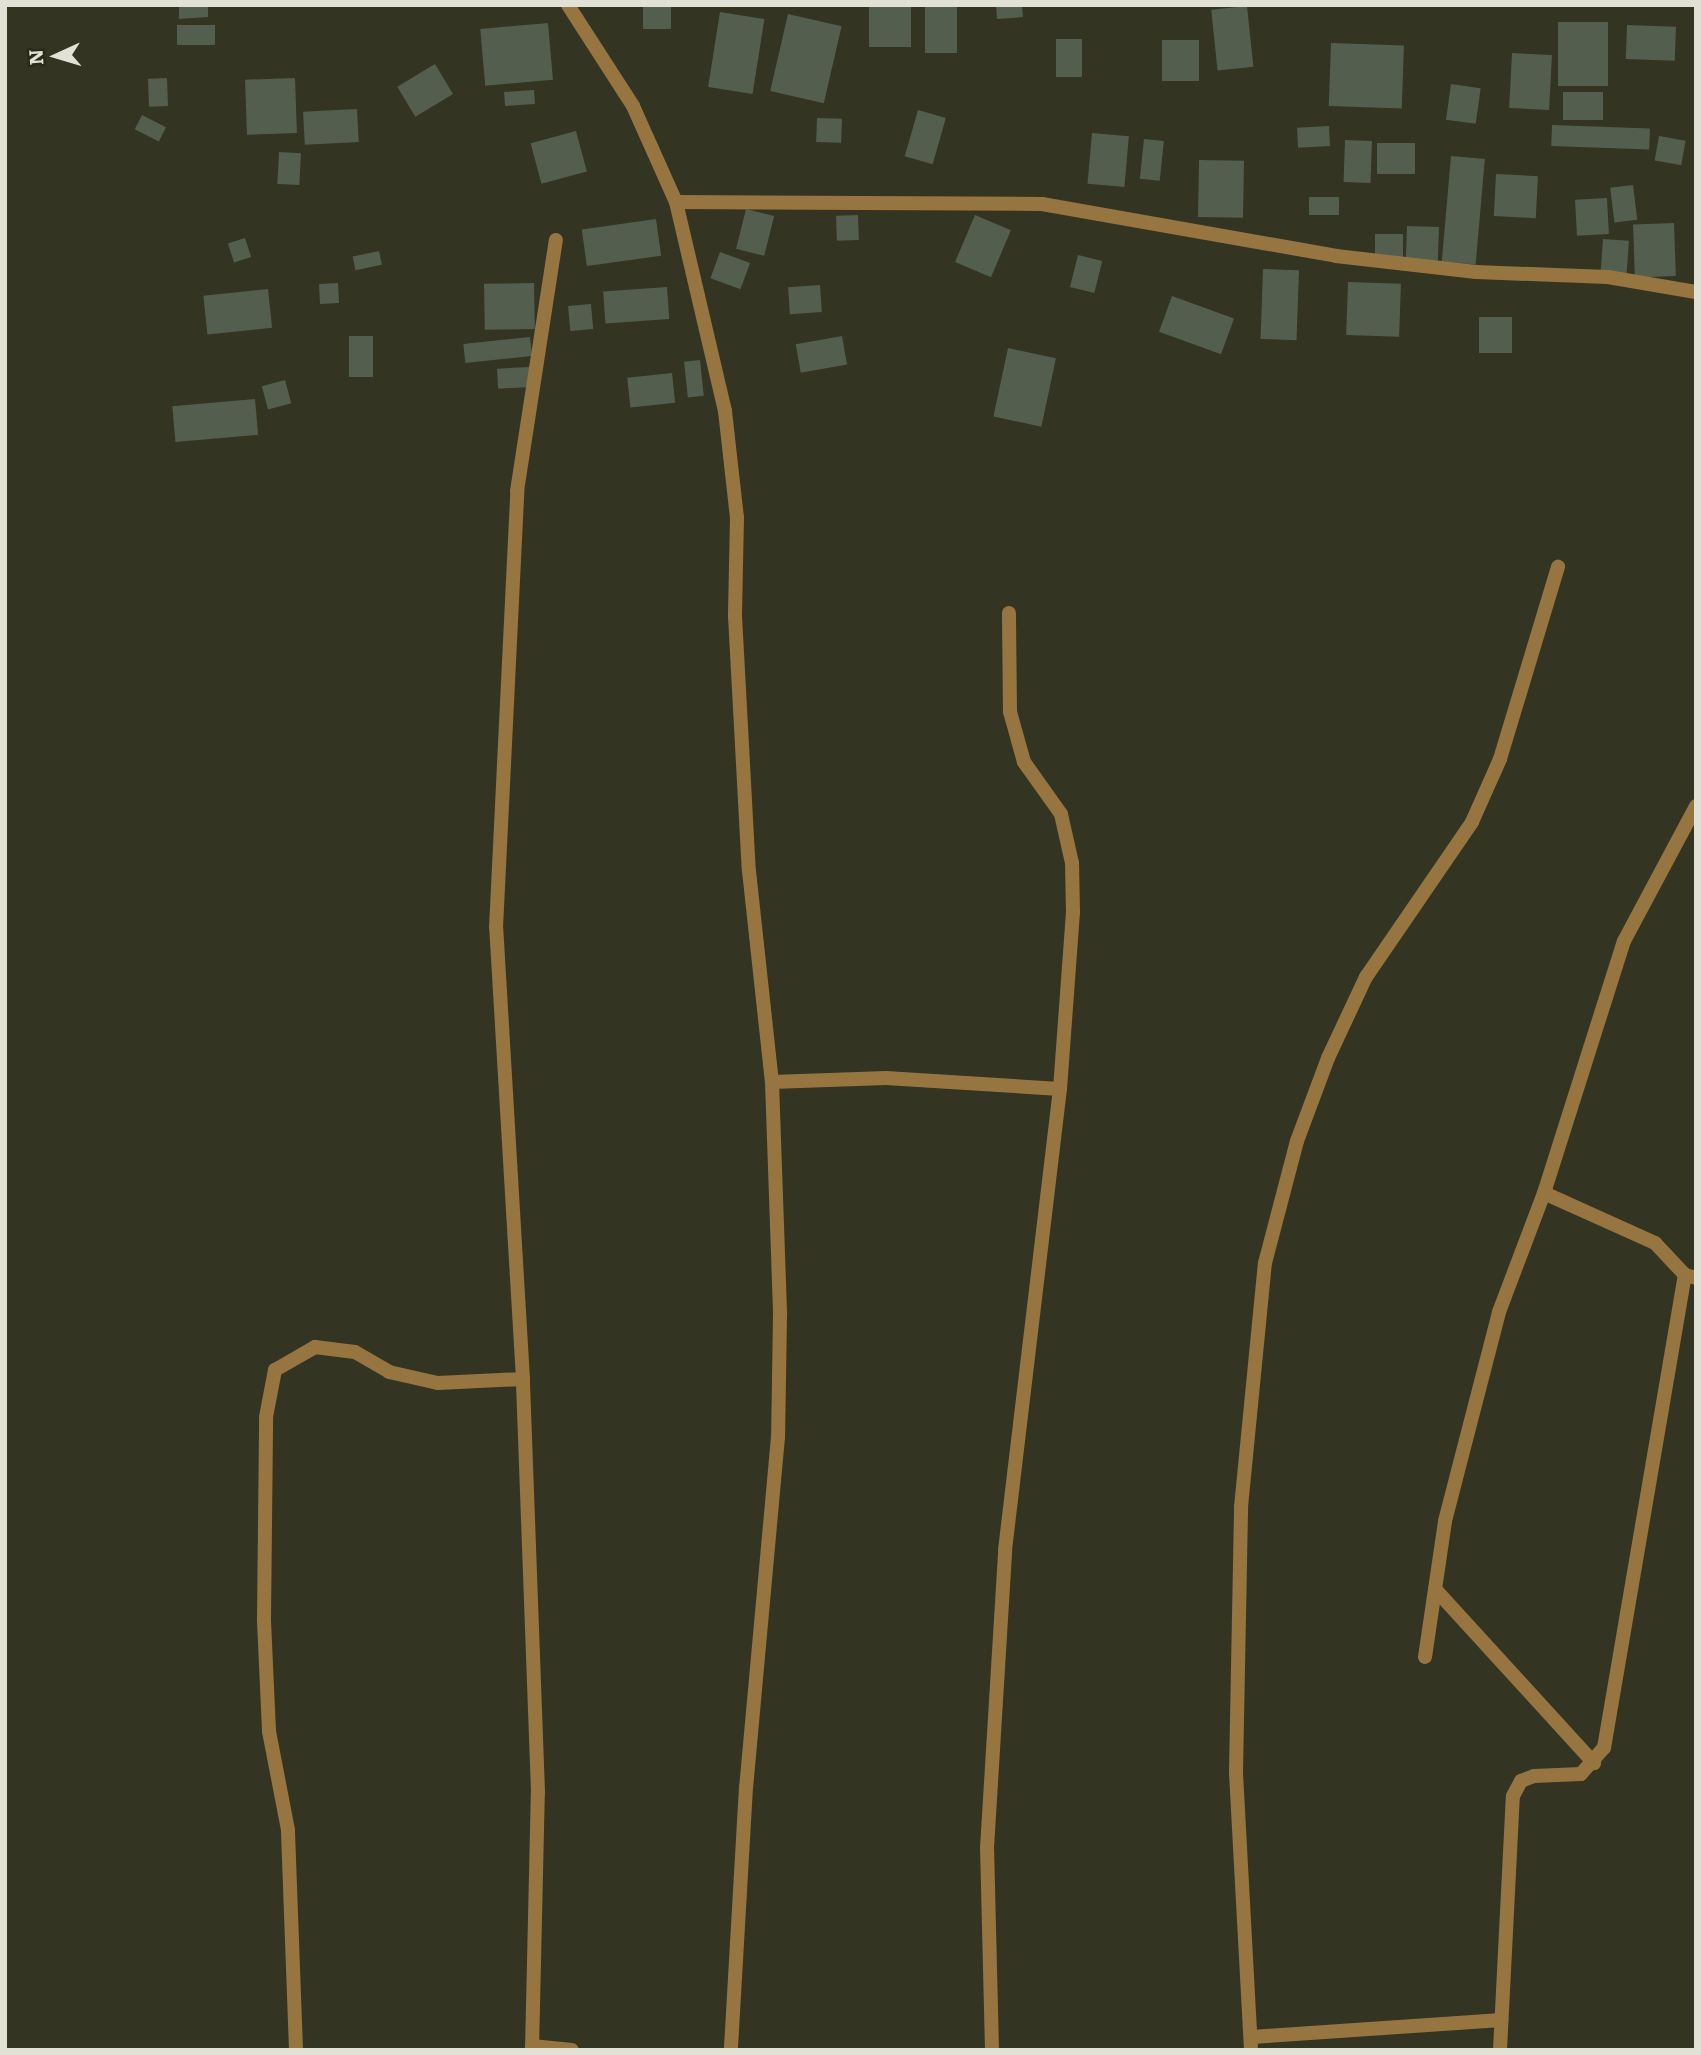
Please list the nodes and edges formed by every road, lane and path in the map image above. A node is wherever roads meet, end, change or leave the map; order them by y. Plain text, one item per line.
1 (568, 5) edge
2 (676, 202) junction
3 (556, 240) dead end
4 (1696, 292) edge
5 (1558, 567) dead end
6 (1009, 613) dead end
7 (1696, 806) edge
8 (772, 1082) junction
9 (1060, 1089) junction
10 (1544, 1193) junction
11 (1690, 1276) edge
12 (523, 1379) junction
13 (1435, 1589) junction
14 (1425, 1657) dead end
15 (1594, 1763) junction
16 (1501, 2020) junction
17 (1251, 2043) edge
18 (532, 2048) edge
19 (296, 2050) edge
20 (572, 2050) edge
21 (731, 2050) edge
22 (992, 2050) edge
23 (1500, 2050) edge

1 - 2 street
2 - 4 street
2 - 8 street
3 - 12 street
5 - 17 street
6 - 9 street
7 - 10 street
8 - 9 street
8 - 21 street
9 - 22 street
10 - 11 street
10 - 13 street
11 - 15 street
12 - 18 street
12 - 19 street
13 - 14 street
13 - 15 street
15 - 16 street
16 - 17 street
16 - 23 street
18 - 20 street

